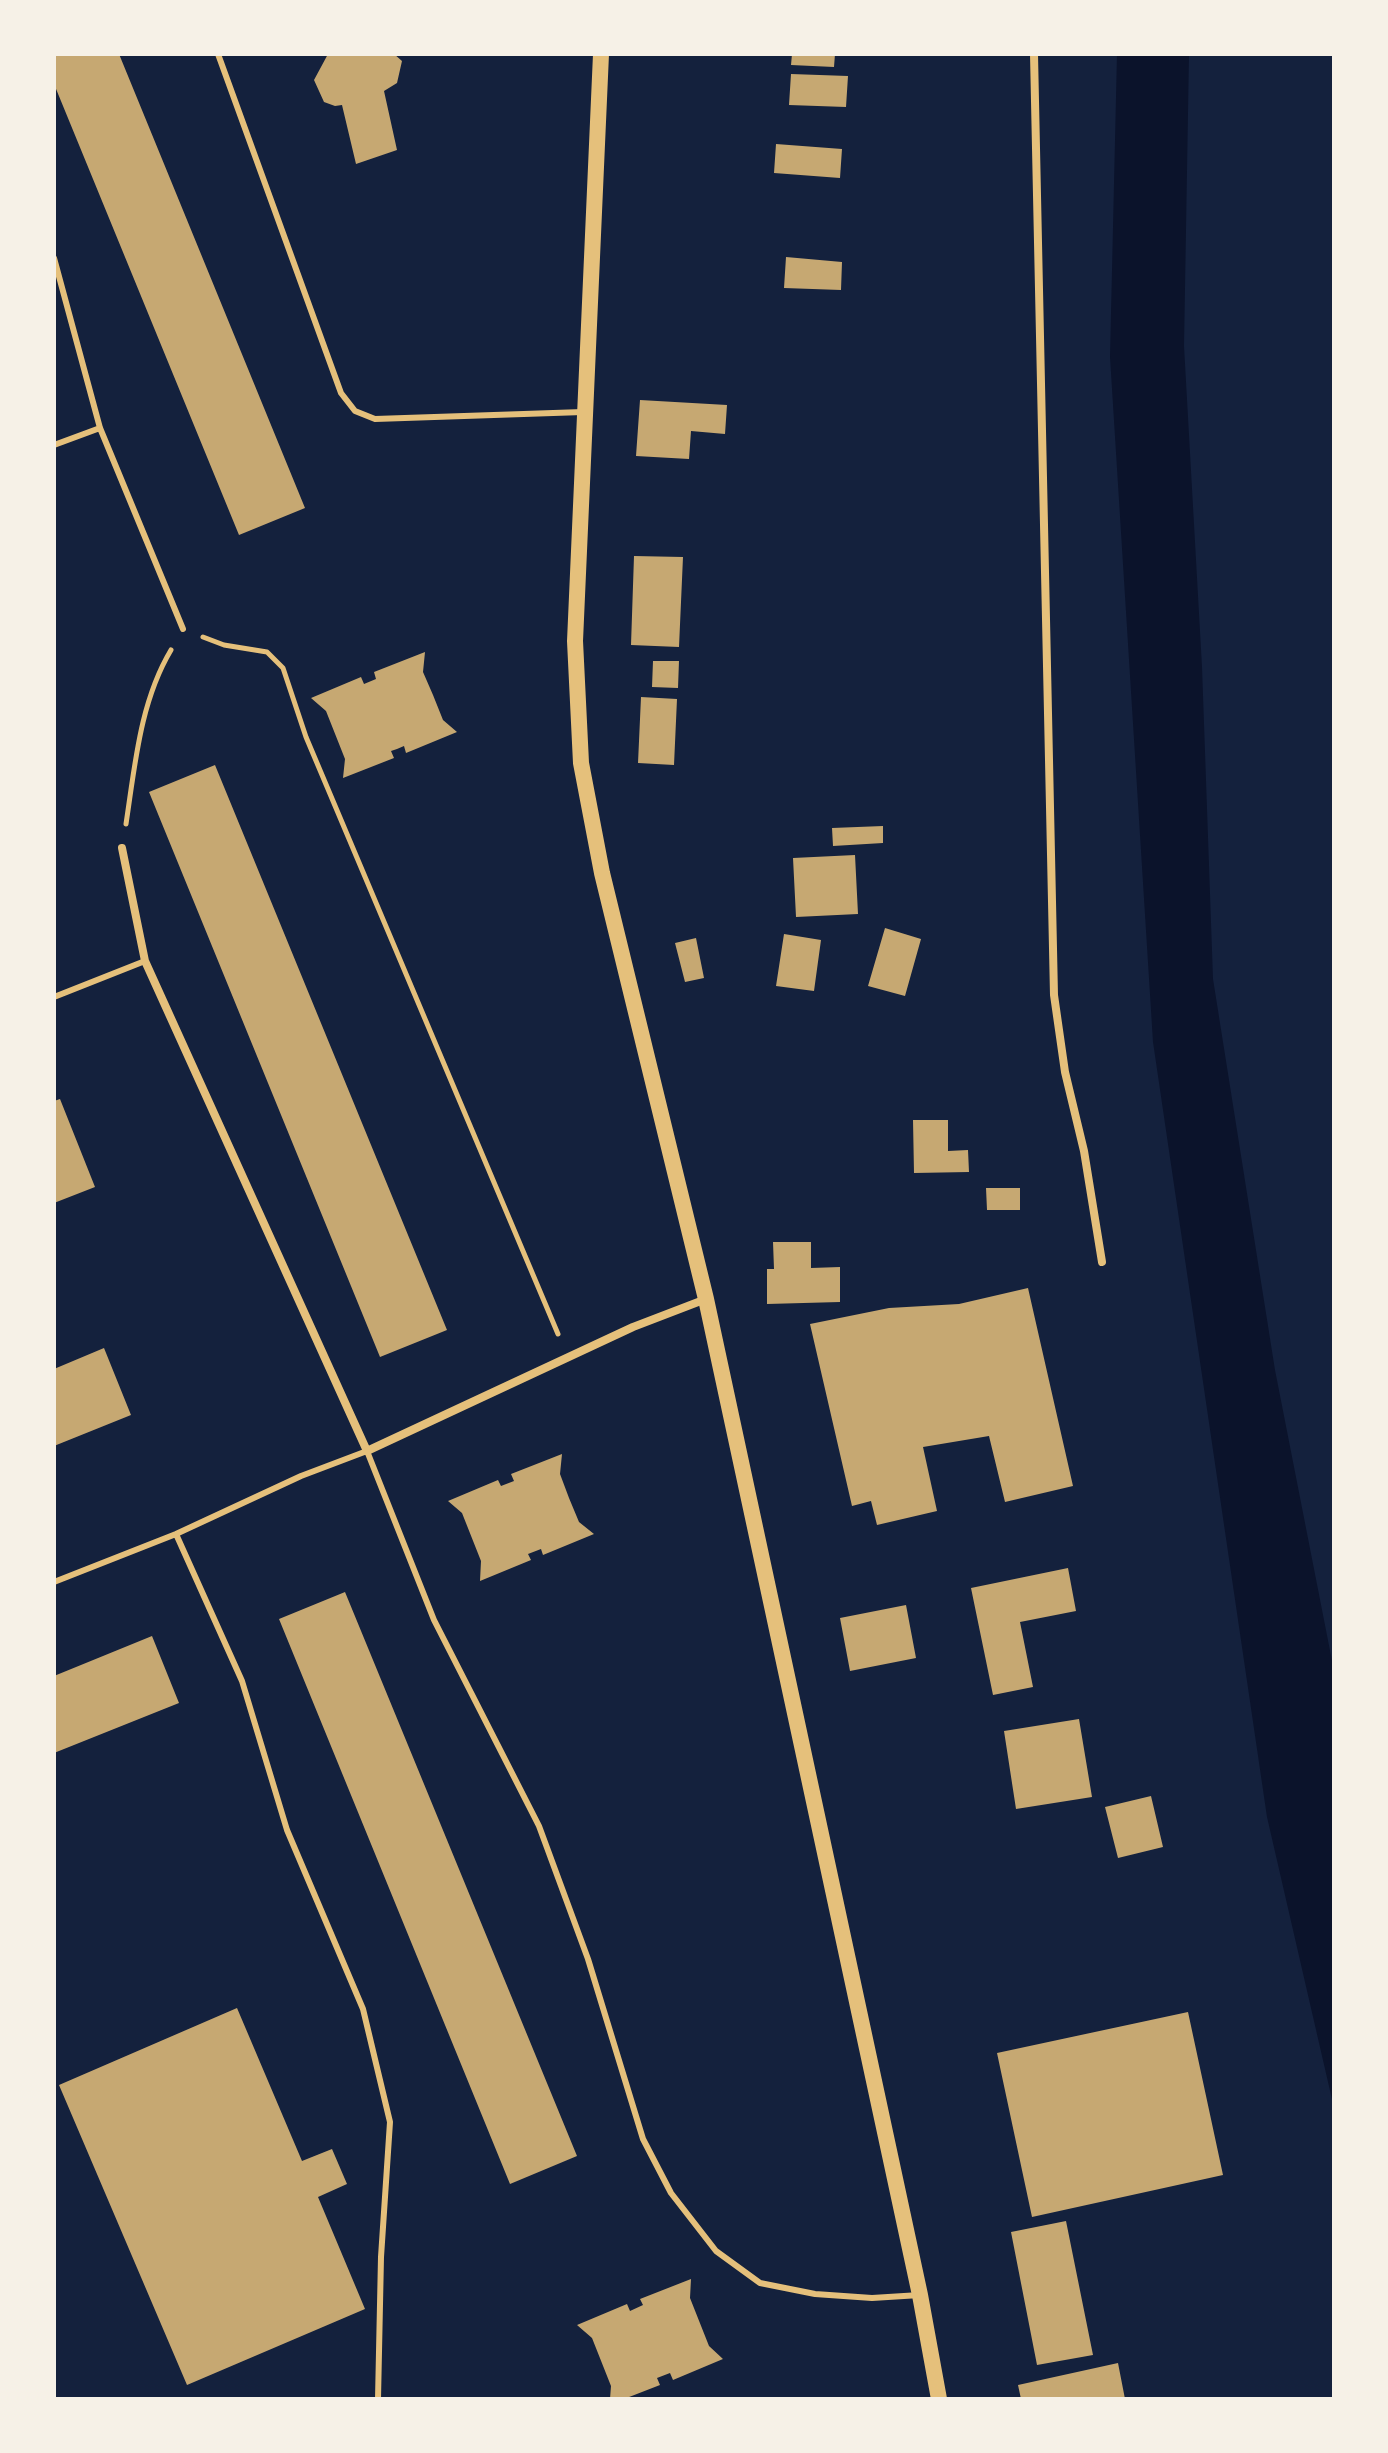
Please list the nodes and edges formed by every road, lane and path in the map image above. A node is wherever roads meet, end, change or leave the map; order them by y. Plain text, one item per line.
1 (218, 54) edge
2 (601, 54) edge
3 (1034, 54) edge
4 (54, 258) edge
5 (583, 412) junction
6 (100, 428) junction
7 (54, 445) edge
8 (183, 629) junction
9 (122, 848) joint
10 (145, 961) junction
11 (54, 997) edge
12 (1102, 1262) dead end
13 (706, 1299) junction
14 (568, 1358) junction
15 (367, 1451) junction
16 (176, 1534) junction
17 (54, 1582) edge
18 (920, 2295) junction
19 (378, 2399) edge
20 (939, 2399) edge

1 - 5 lane
2 - 5 main road
3 - 12 street
4 - 6 lane
5 - 13 main road
6 - 7 lane
6 - 8 lane
8 - 9 path
8 - 14 path
9 - 10 street
10 - 11 lane
10 - 15 street
13 - 14 street
13 - 18 main road
14 - 15 street
15 - 16 lane
15 - 18 lane
16 - 17 lane
16 - 19 lane
18 - 20 main road

